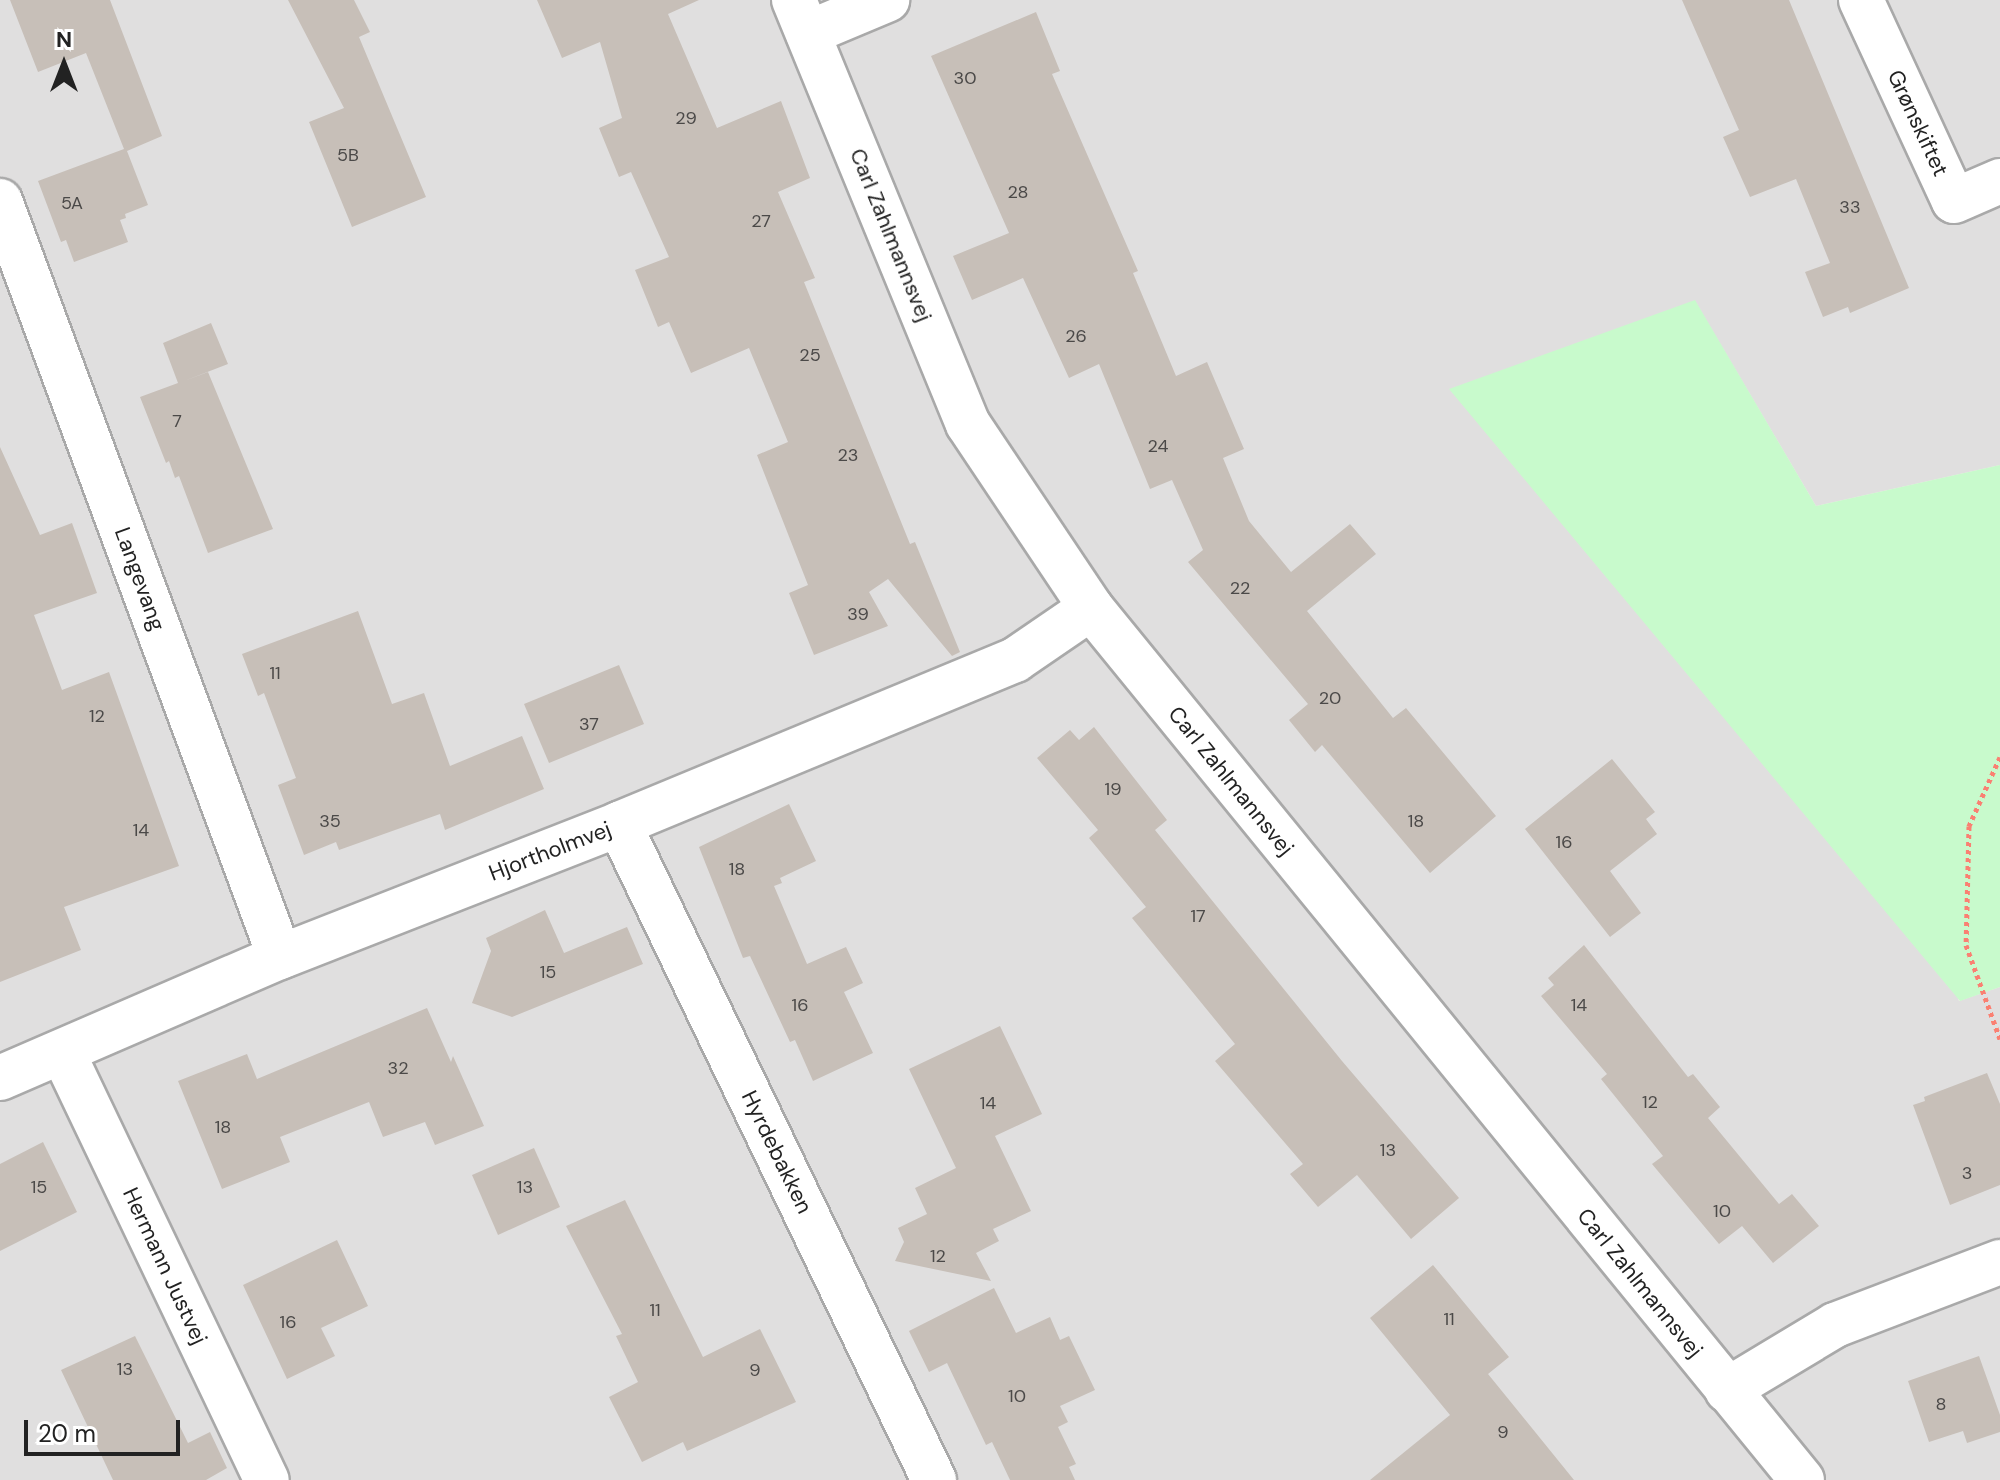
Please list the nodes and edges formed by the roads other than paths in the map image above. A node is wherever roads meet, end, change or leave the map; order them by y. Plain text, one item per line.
1 (887, 0) edge
2 (1861, 0) edge
3 (801, 17) edge
4 (2000, 181) edge
5 (0, 201) edge
6 (1091, 608) junction
7 (619, 824) junction
8 (280, 957) junction
9 (63, 1053) junction
10 (0, 1078) edge
11 (2000, 1262) edge
12 (1727, 1390) junction
13 (267, 1480) edge
14 (934, 1480) edge
15 (1802, 1480) edge

1 - 3 street
2 - 4 street, Grønskiftet
3 - 6 street, Carl Zahlmannsvej
5 - 8 street, Langevang
6 - 7 street, Hjortholmvej
6 - 12 street, Carl Zahlmannsvej
7 - 8 street, Hjortholmvej
7 - 14 street, Hyrdebakken
8 - 9 street, Hjortholmvej
9 - 10 street, Hjortholmvej
9 - 13 street, Hermann Justvej
11 - 12 street
12 - 15 street, Carl Zahlmannsvej

